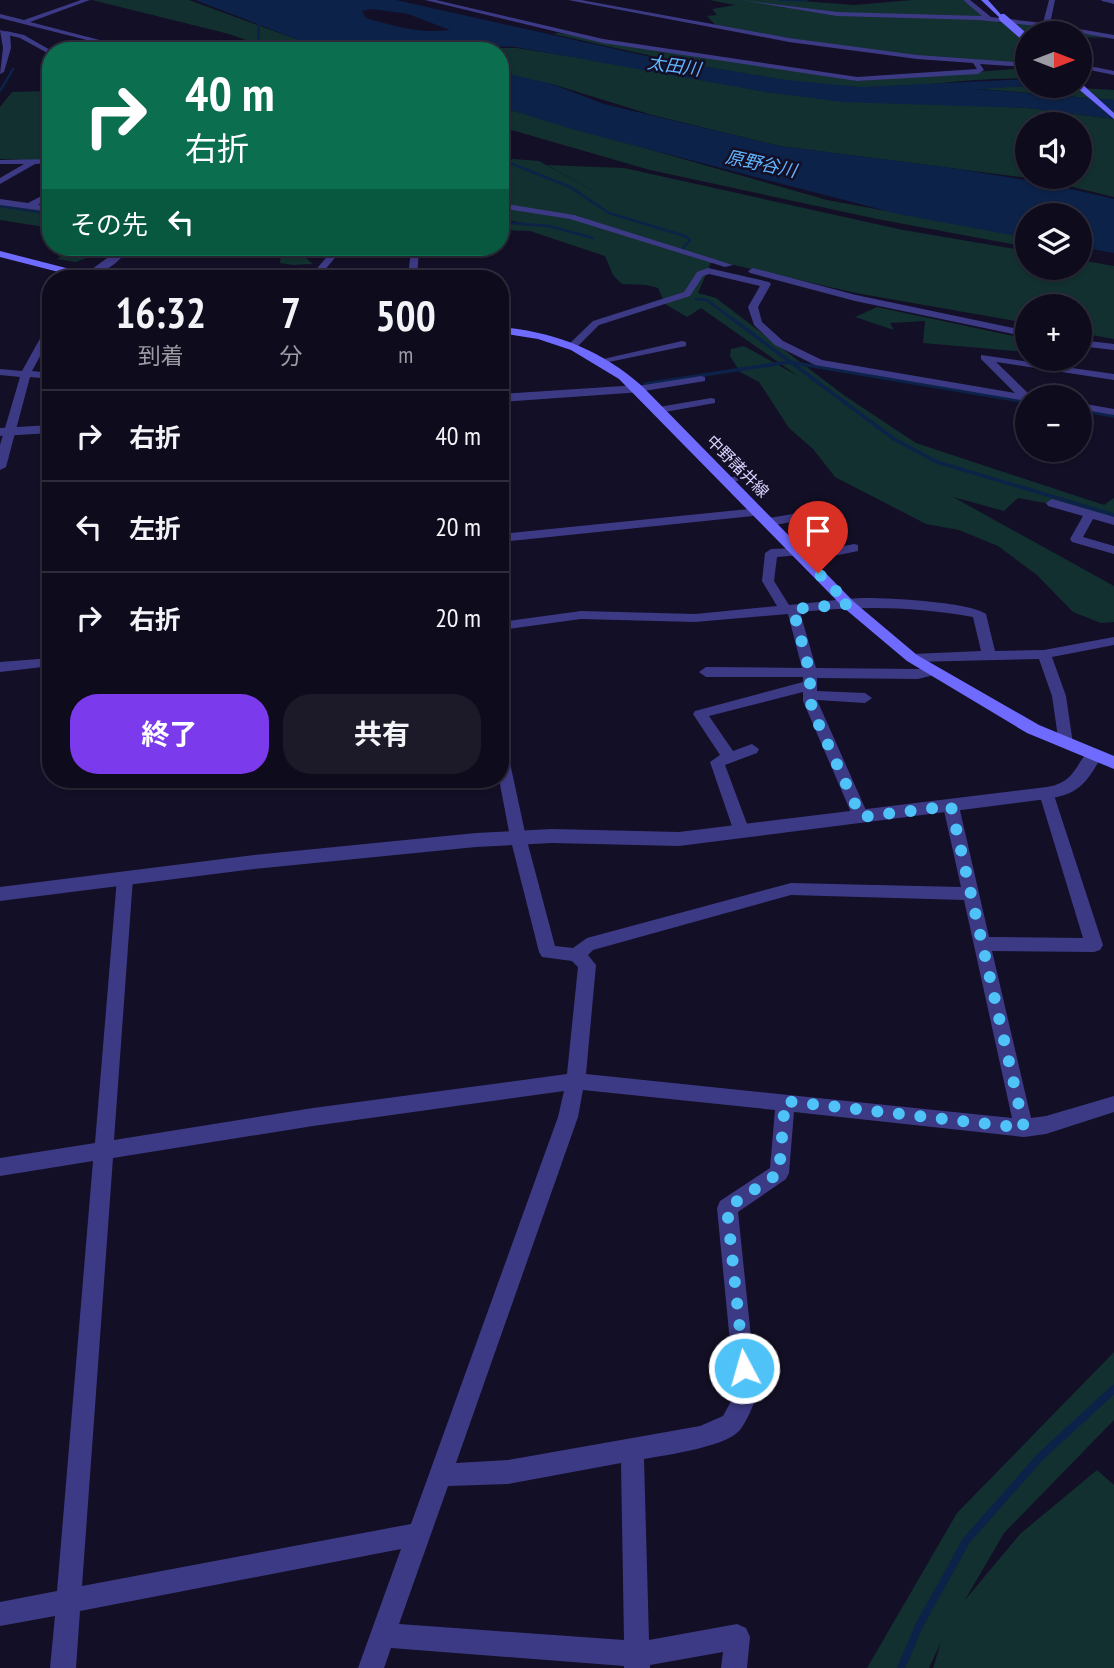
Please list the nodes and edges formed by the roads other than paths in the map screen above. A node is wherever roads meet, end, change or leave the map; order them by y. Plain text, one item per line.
1 (87, 0) edge
2 (428, 0) edge
3 (570, 0) edge
4 (744, 0) edge
5 (966, 0) edge
6 (984, 0) edge
7 (1052, 0) edge
8 (1106, 0) edge
9 (588, 1) edge
10 (1114, 2) edge
11 (0, 16) edge
12 (910, 18) junction
13 (989, 19) junction
14 (26, 21) junction
15 (1047, 21) edge
16 (1015, 22) edge
17 (0, 25) edge
18 (963, 26) dead end
19 (1015, 28) edge
20 (1002, 30) dead end
21 (1015, 31) edge
22 (3, 33) edge
23 (1092, 33) edge
24 (1092, 37) edge
25 (1112, 37) edge
26 (105, 42) edge
27 (42, 48) edge
28 (976, 63) junction
29 (1015, 65) edge
30 (1092, 68) edge
31 (0, 72) edge
32 (1114, 73) edge
33 (1092, 98) edge
34 (1114, 117) edge
35 (33, 161) junction
36 (42, 161) edge
37 (0, 162) edge
38 (0, 182) edge
39 (42, 199) edge
40 (0, 202) edge
41 (30, 206) junction
42 (509, 207) edge
43 (42, 208) edge
44 (0, 254) edge
45 (117, 256) edge
46 (333, 256) edge
47 (61, 270) edge
48 (97, 270) edge
49 (320, 270) edge
50 (509, 331) edge
51 (1015, 331) edge
52 (42, 340) edge
53 (682, 344) dead end
54 (1092, 344) edge
55 (573, 345) junction
56 (1114, 346) edge
57 (604, 360) junction
58 (0, 372) edge
59 (24, 374) junction
60 (42, 375) edge
61 (1114, 377) edge
62 (701, 379) dead end
63 (1015, 386) edge
64 (638, 389) junction
65 (1015, 395) edge
66 (509, 397) edge
67 (711, 401) dead end
68 (1092, 409) edge
69 (659, 410) junction
70 (1114, 412) edge
71 (42, 430) edge
72 (5, 432) edge
73 (0, 467) edge
74 (752, 475) dead end
75 (727, 480) junction
76 (1052, 503) dead end
77 (1090, 514) junction
78 (805, 516) dead end
79 (764, 517) junction
80 (1114, 521) edge
81 (509, 537) edge
82 (854, 548) dead end
83 (1114, 550) edge
84 (800, 555) junction
85 (849, 604) junction
86 (789, 610) junction
87 (509, 625) edge
88 (1114, 641) edge
89 (1044, 654) junction
90 (989, 655) junction
91 (912, 658) junction
92 (42, 663) edge
93 (0, 667) edge
94 (933, 671) junction
95 (706, 673) dead end
96 (810, 685) junction
97 (865, 698) dead end
98 (1066, 744) junction
99 (752, 749) dead end
100 (1094, 756) junction
101 (730, 758) junction
102 (1114, 764) edge
103 (508, 788) edge
104 (1047, 793) junction
105 (951, 806) junction
106 (861, 817) junction
107 (742, 832) junction
108 (518, 837) junction
109 (125, 878) junction
110 (0, 894) edge
111 (971, 894) junction
112 (982, 944) junction
113 (577, 954) junction
114 (576, 1081) junction
115 (785, 1101) junction
116 (1114, 1104) edge
117 (1024, 1128) junction
118 (104, 1151) junction
119 (0, 1167) edge
120 (632, 1450) junction
121 (440, 1475) junction
122 (419, 1534) junction
123 (68, 1601) junction
124 (0, 1614) edge
125 (383, 1635) junction
126 (638, 1661) edge
127 (63, 1668) edge
128 (371, 1668) edge
129 (734, 1668) edge

1 - 14 street
2 - 28 street
3 - 9 street
4 - 12 street
5 - 13 street
6 - 19 main road, bridge
7 - 15 street
8 - 10 street
9 - 28 street
11 - 14 street
12 - 13 street
12 - 18 street
13 - 16 street
14 - 17 street
14 - 26 street
20 - 21 street
22 - 27 street
22 - 31 street
23 - 25 street
24 - 25 street
28 - 29 street
30 - 32 street
33 - 34 main road
35 - 36 street
35 - 37 street
35 - 38 street
39 - 41 street
40 - 41 street
41 - 43 street
42 - 51 street
44 - 47 main road
45 - 48 street
46 - 49 street
50 - 55 main road, 中野諸井線
52 - 59 street
53 - 57 street
54 - 56 street
55 - 57 main road, 中野諸井線
55 - 65 street
57 - 64 main road, 中野諸井線
58 - 59 street
59 - 60 street
59 - 72 street
61 - 63 street
62 - 64 street
64 - 66 street
64 - 69 main road, 中野諸井線
67 - 69 street
68 - 70 street
69 - 75 main road, 中野諸井線
71 - 72 street
72 - 73 street
74 - 75 street
75 - 79 main road, 中野諸井線
76 - 77 street
77 - 80 street
77 - 83 street
78 - 79 street
79 - 81 street
79 - 84 main road, 中野諸井線
82 - 84 street
84 - 85 main road, 中野諸井線
84 - 86 street
85 - 86 street
85 - 90 street
85 - 91 main road, 中野諸井線
86 - 87 street
86 - 96 street
88 - 89 street
89 - 90 street
89 - 98 street
90 - 91 street
91 - 94 main road, 中野諸井線
92 - 93 street
94 - 96 street
94 - 98 main road, 中野諸井線
95 - 96 street
96 - 97 street
96 - 101 street
96 - 106 street
98 - 100 main road, 中野諸井線
99 - 101 street
100 - 102 main road, 中野諸井線
100 - 104 street
101 - 107 street
103 - 108 street
104 - 105 street
104 - 112 street
105 - 106 street
105 - 111 street
106 - 107 street
107 - 108 street
108 - 109 street
108 - 113 street
109 - 110 street
109 - 118 street
111 - 112 street
111 - 113 street
112 - 117 street
113 - 114 street
114 - 115 street
114 - 118 street
114 - 121 street
115 - 117 street
115 - 120 street
116 - 117 street
118 - 119 street
118 - 123 street
120 - 121 street
120 - 126 street
121 - 122 street
122 - 123 street
122 - 125 street
123 - 124 street
123 - 127 street
125 - 126 street
125 - 128 street
126 - 129 street

